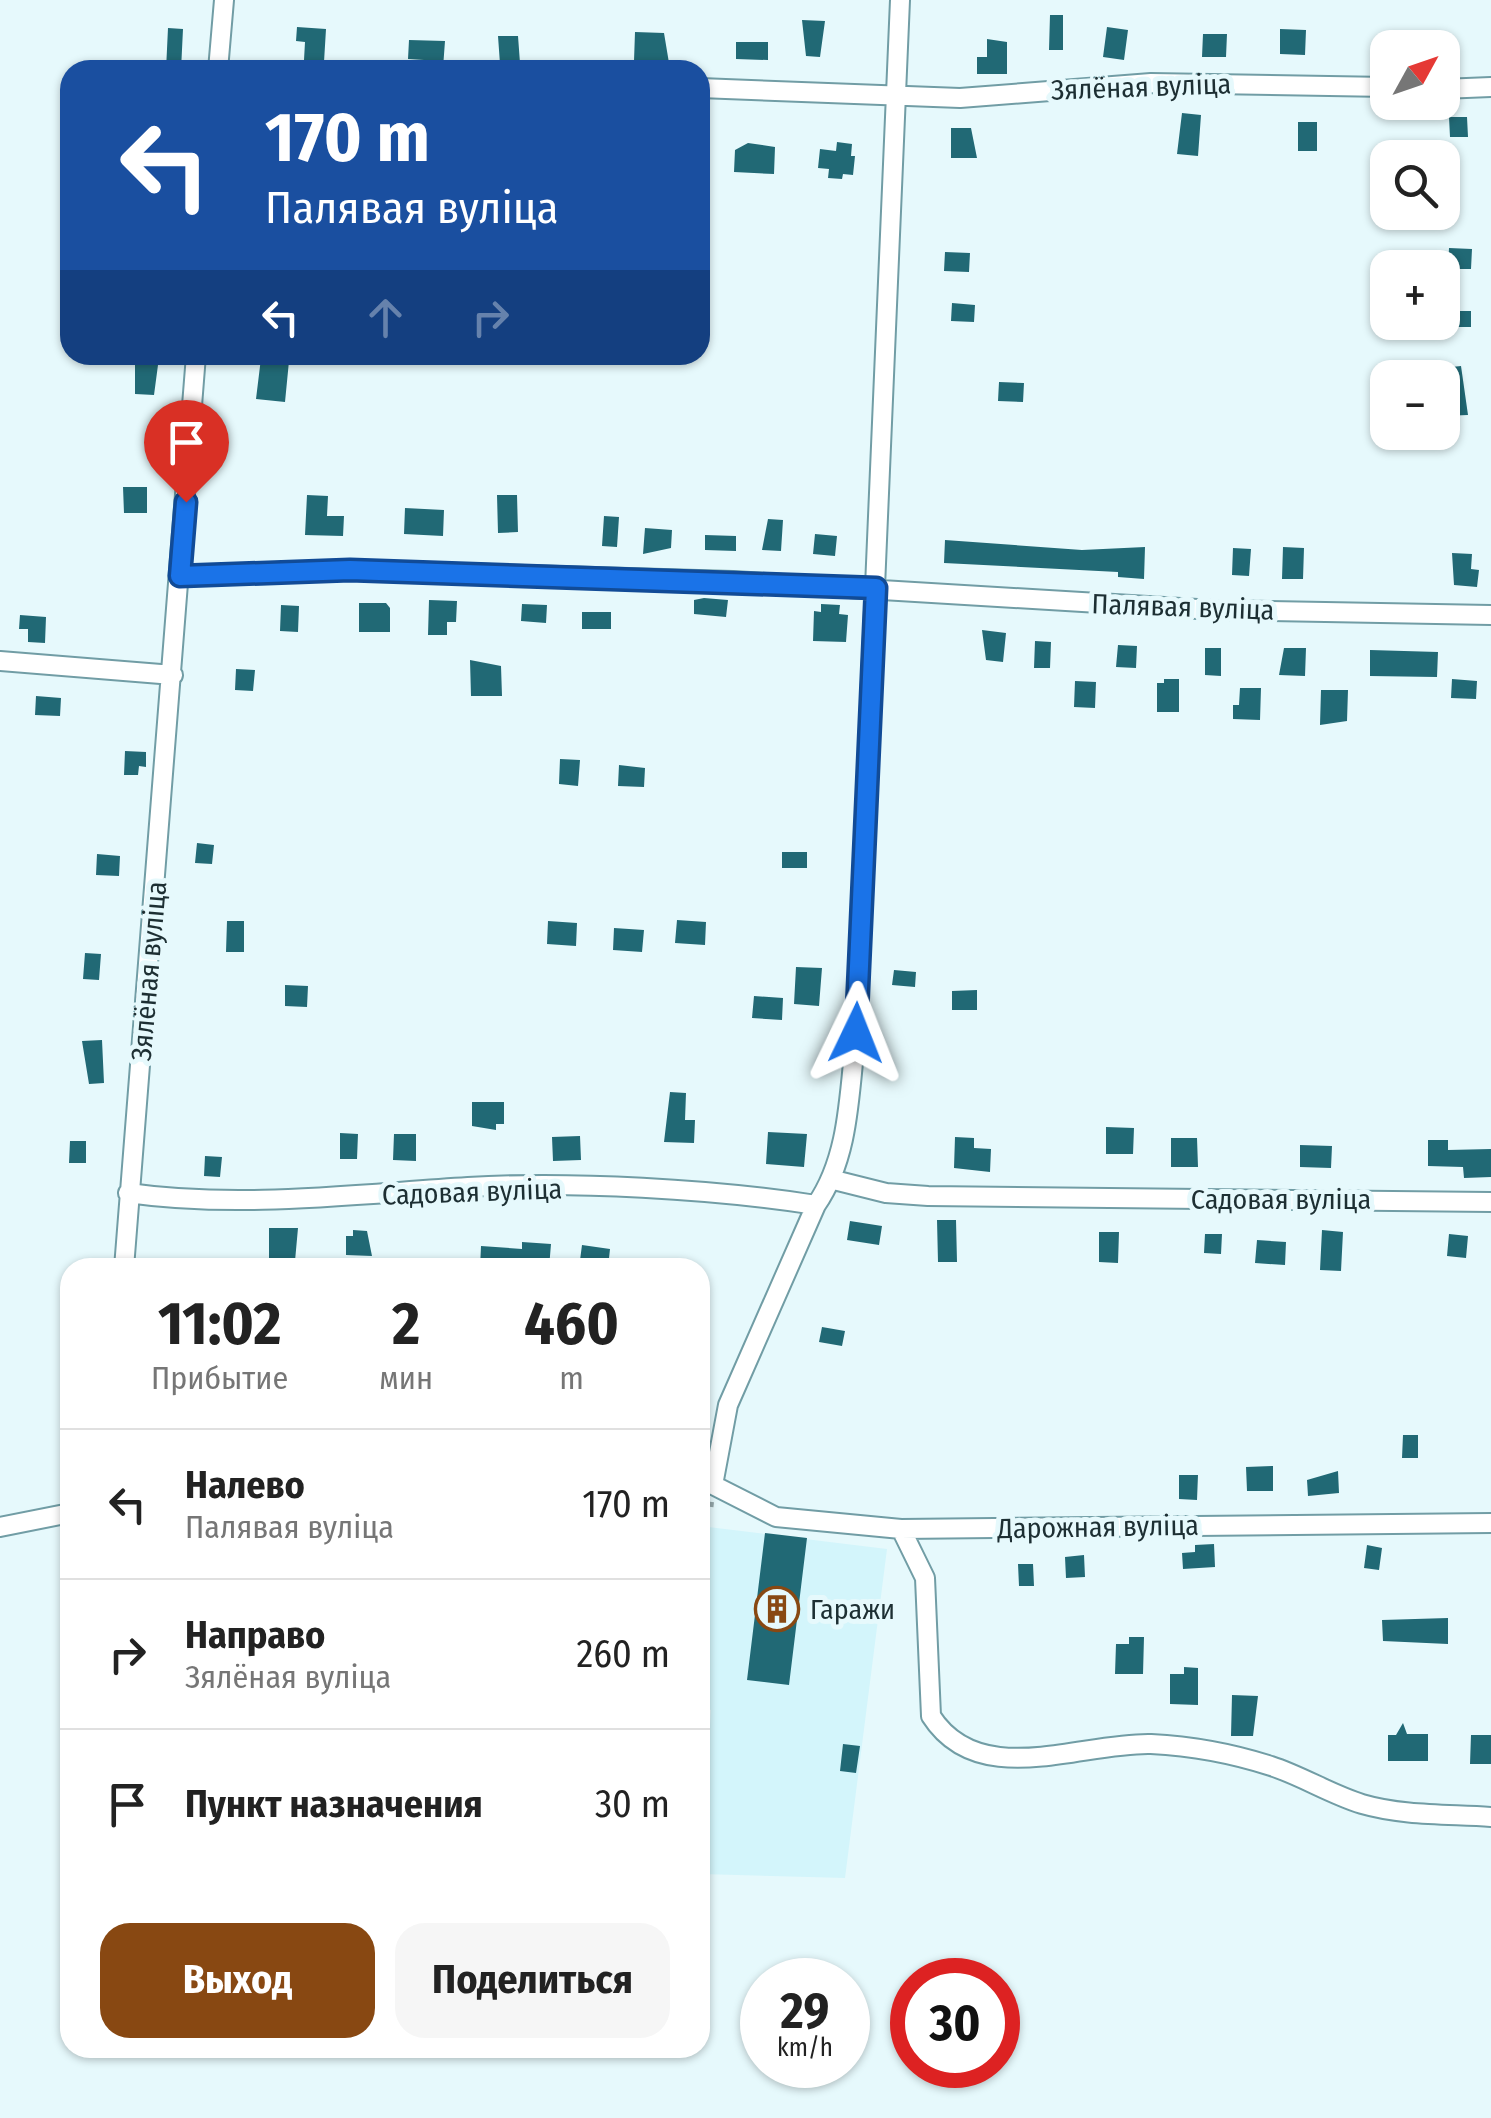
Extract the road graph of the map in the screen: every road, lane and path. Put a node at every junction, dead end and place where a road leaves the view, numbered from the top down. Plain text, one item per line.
1 (224, 0) edge
2 (900, 0) edge
3 (219, 60) edge
4 (1370, 87) edge
5 (1491, 87) edge
6 (710, 88) edge
7 (1460, 88) edge
8 (895, 92) junction
9 (195, 365) edge
10 (180, 576) junction
11 (876, 588) junction
12 (1491, 615) edge
13 (0, 661) edge
14 (173, 675) junction
15 (834, 1180) junction
16 (128, 1193) junction
17 (1491, 1202) edge
18 (816, 1205) junction
19 (125, 1258) edge
20 (60, 1516) edge
21 (1491, 1524) edge
22 (0, 1527) edge
23 (901, 1529) junction
24 (1491, 1817) edge

1 - 3 street
2 - 8 street
4 - 8 street, Зялёная вуліца
5 - 7 street
6 - 8 street, Зялёная вуліца
8 - 11 street
9 - 10 street, Зялёная вуліца
10 - 11 street, Палявая вуліца
10 - 14 street, Зялёная вуліца
11 - 12 street, Палявая вуліца
11 - 15 street
13 - 14 street
14 - 16 street, Зялёная вуліца
15 - 17 street, Садовая вуліца
15 - 18 street
16 - 18 street, Садовая вуліца
16 - 19 street, Зялёная вуліца
18 - 23 street, Дарожная вуліца
20 - 22 street
21 - 23 street, Дарожная вуліца
23 - 24 street

